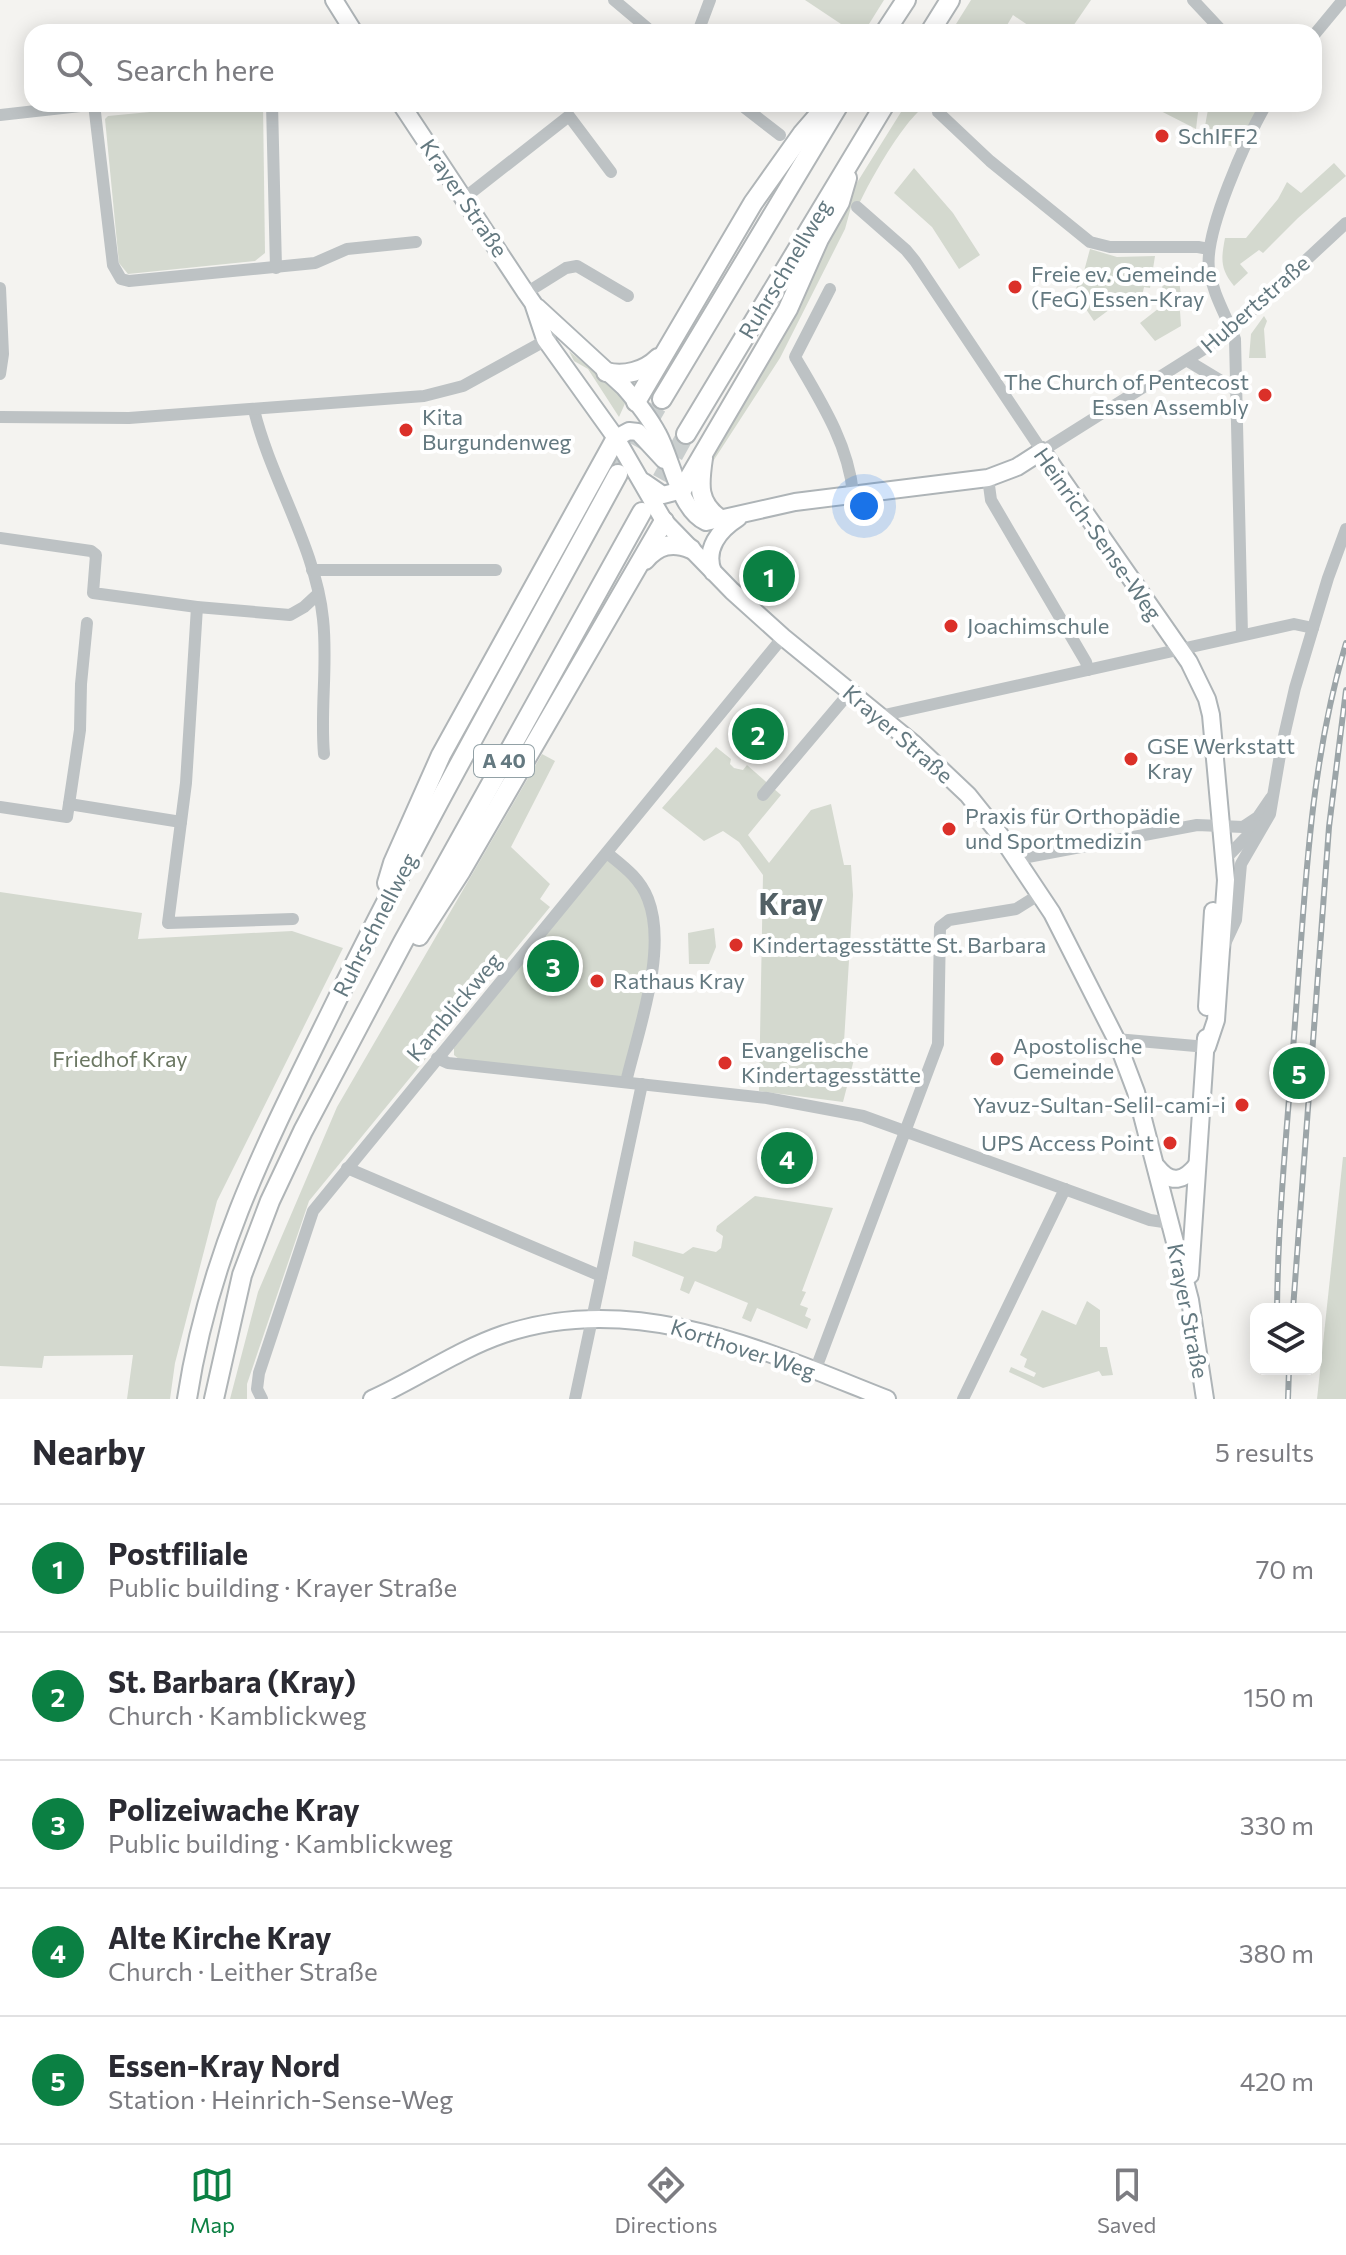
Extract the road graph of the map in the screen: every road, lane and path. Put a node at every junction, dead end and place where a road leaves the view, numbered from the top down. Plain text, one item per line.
1 (334, 0) edge
2 (614, 0) edge
3 (710, 0) edge
4 (906, 0) edge
5 (950, 0) edge
6 (1193, 0) edge
7 (1343, 0) edge
8 (349, 24) edge
9 (642, 24) edge
10 (701, 24) edge
11 (890, 24) edge
12 (935, 24) edge
13 (1216, 24) edge
14 (1322, 25) edge
15 (26, 112) edge
16 (97, 112) edge
17 (272, 112) edge
18 (406, 112) edge
19 (750, 112) edge
20 (821, 112) edge
21 (835, 112) edge
22 (880, 112) edge
23 (938, 112) dead end
24 (1262, 112) edge
25 (0, 115) edge
26 (780, 135) dead end
27 (855, 152) junction
28 (611, 172) dead end
29 (463, 199) junction
30 (857, 207) dead end
31 (1346, 224) edge
32 (416, 242) dead end
33 (1209, 249) junction
34 (276, 268) junction
35 (0, 288) edge
36 (830, 289) dead end
37 (628, 296) dead end
38 (530, 298) junction
39 (1231, 328) junction
40 (563, 333) junction
41 (545, 339) junction
42 (665, 350) junction
43 (1188, 361) junction
44 (606, 372) junction
45 (0, 374) edge
46 (1236, 390) junction
47 (662, 399) tunnel mouth
48 (636, 402) junction
49 (254, 410) junction
50 (0, 417) edge
51 (686, 434) tunnel mouth
52 (616, 438) junction
53 (705, 450) junction
54 (1042, 451) junction
55 (672, 470) junction
56 (618, 474) tunnel mouth
57 (988, 478) junction
58 (643, 482) junction
59 (682, 490) junction
60 (853, 493) junction
61 (642, 512) tunnel mouth
62 (746, 513) junction
63 (720, 519) junction
64 (664, 521) junction
65 (1346, 529) edge
66 (0, 538) edge
67 (691, 549) junction
68 (312, 570) junction
69 (496, 570) dead end
70 (713, 572) junction
71 (631, 578) junction
72 (318, 594) junction
73 (197, 607) junction
74 (87, 623) dead end
75 (1313, 628) junction
76 (1242, 635) junction
77 (783, 637) junction
78 (1180, 649) junction
79 (1088, 670) junction
80 (850, 692) junction
81 (880, 716) junction
82 (324, 754) dead end
83 (763, 795) dead end
84 (1273, 795) junction
85 (69, 804) junction
86 (0, 807) edge
87 (181, 822) junction
88 (1221, 827) junction
89 (607, 853) junction
90 (1017, 859) junction
91 (1225, 859) junction
92 (1040, 894) junction
93 (293, 919) dead end
94 (374, 924) junction
95 (1222, 949) junction
96 (366, 1010) junction
97 (1116, 1039) junction
98 (1207, 1047) junction
99 (437, 1058) junction
100 (626, 1082) junction
101 (642, 1084) junction
102 (904, 1132) junction
103 (1156, 1165) junction
104 (1197, 1165) junction
105 (347, 1168) junction
106 (1065, 1189) junction
107 (1175, 1228) junction
108 (601, 1276) junction
109 (1190, 1300) junction
110 (592, 1318) junction
111 (815, 1371) junction
112 (187, 1399) edge
113 (214, 1399) edge
114 (262, 1399) edge
115 (372, 1399) edge
116 (575, 1399) edge
117 (887, 1399) edge
118 (963, 1399) edge
119 (1205, 1399) edge

1 - 8 main road
2 - 9 street
3 - 10 street
4 - 11 highway
5 - 12 highway
6 - 13 street
7 - 14 street
15 - 25 street
16 - 34 street
17 - 34 street
18 - 29 main road, Krayer Straße
19 - 26 street
20 - 42 highway
21 - 47 highway, Ruhrschnellweg
22 - 27 highway, Ruhrschnellweg
23 - 33 street
24 - 33 street
27 - 51 highway, Ruhrschnellweg
27 - 53 highway
28 - 29 street
29 - 38 main road, Krayer Straße
30 - 54 street, Heinrich-Sense-Weg
31 - 39 street, Hubertstraße
32 - 34 street
33 - 39 street
35 - 45 street
36 - 60 street
37 - 38 street
38 - 40 main road, Krayer Straße
38 - 41 main road, Krayer Straße
39 - 43 street, Hubertstraße
39 - 46 street
40 - 41 street
40 - 44 main road, Krayer Straße
41 - 49 street
41 - 52 main road, Krayer Straße
42 - 44 highway
42 - 48 highway
43 - 46 street
43 - 54 street, Hubertstraße
44 - 48 main road, Krayer Straße
46 - 76 street
48 - 52 main road
48 - 55 main road, Krayer Straße
49 - 50 street
49 - 68 street
52 - 55 main road
52 - 58 main road, Krayer Straße
52 - 94 highway
53 - 59 highway
53 - 63 highway
54 - 57 main road, Hubertstraße
54 - 78 main road, Heinrich-Sense-Weg
55 - 59 main road, Krayer Straße
56 - 94 highway, Ruhrschnellweg / A 40
57 - 60 main road, Hubertstraße
57 - 79 street
58 - 59 main road
58 - 64 main road, Krayer Straße
59 - 63 main road
59 - 64 main road
60 - 62 main road, Hubertstraße
61 - 96 highway, Ruhrschnellweg / A 40
62 - 63 main road, Hubertstraße
62 - 70 main road
64 - 67 main road, Krayer Straße
64 - 71 highway
65 - 75 street
66 - 73 street
67 - 70 main road, Krayer Straße
67 - 71 highway
68 - 69 street
68 - 72 street
70 - 77 main road, Krayer Straße
71 - 96 highway
72 - 73 street
72 - 82 street
73 - 87 street
74 - 85 street
75 - 76 street
75 - 84 street
76 - 78 street
77 - 80 main road, Krayer Straße
77 - 89 street, Kamblickweg
78 - 79 street
78 - 88 main road, Heinrich-Sense-Weg
79 - 81 street
80 - 81 main road, Krayer Straße
80 - 83 street
81 - 90 main road, Krayer Straße
84 - 88 street
84 - 91 street
84 - 95 street, Heinrich-Sense-Weg
85 - 86 street
85 - 87 street
87 - 93 street
88 - 90 street
88 - 91 main road, Heinrich-Sense-Weg
89 - 99 street, Kamblickweg
89 - 100 street
90 - 92 main road, Krayer Straße
91 - 95 main road, Heinrich-Sense-Weg
91 - 98 main road, Heinrich-Sense-Weg
92 - 97 main road, Krayer Straße
92 - 102 street
94 - 112 highway, Ruhrschnellweg / A 40
95 - 98 main road, Heinrich-Sense-Weg
96 - 113 highway, Ruhrschnellweg / A 40
97 - 98 street
97 - 103 main road, Krayer Straße
98 - 104 main road, Heinrich-Sense-Weg
99 - 100 street
99 - 105 street, Kamblickweg
100 - 101 street
101 - 102 street
101 - 108 street
102 - 106 street
102 - 111 street
103 - 104 main road
103 - 107 main road, Krayer Straße
104 - 107 main road, Heinrich-Sense-Weg
104 - 109 main road, Heinrich-Sense-Weg
105 - 108 street
105 - 114 street, Kamblickweg
106 - 107 street
106 - 118 street
107 - 109 main road, Krayer Straße
108 - 110 street
109 - 119 main road, Krayer Straße
110 - 111 main road, Korthover Weg
110 - 115 main road, Korthover Weg
110 - 116 street
111 - 117 main road, Korthover Weg

